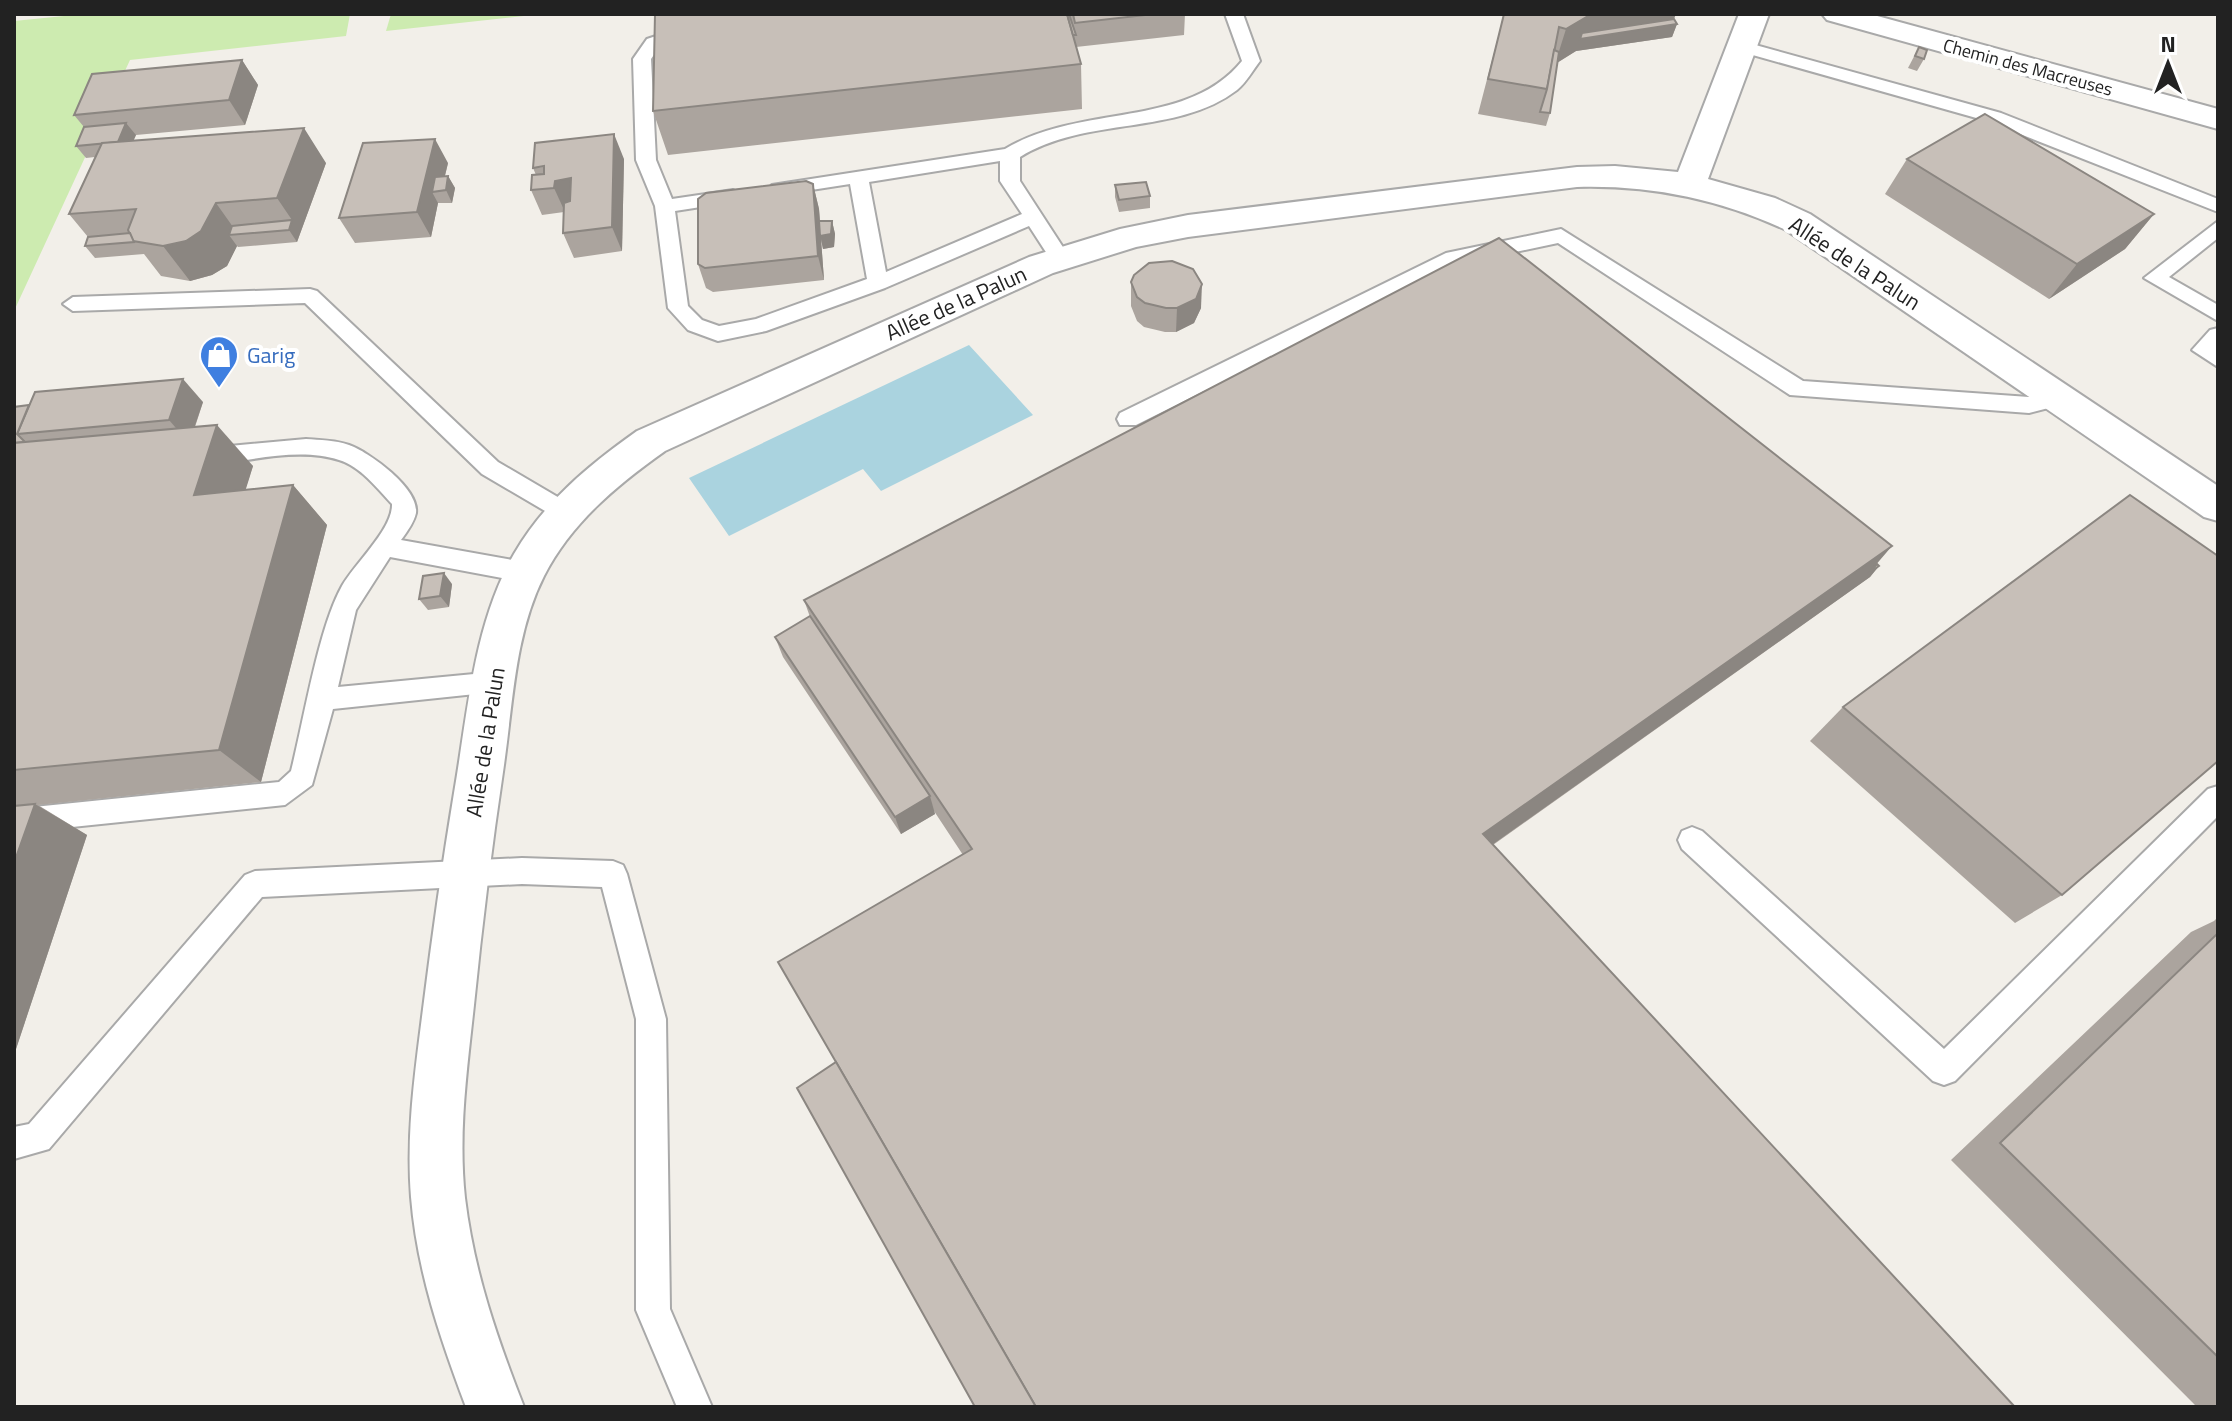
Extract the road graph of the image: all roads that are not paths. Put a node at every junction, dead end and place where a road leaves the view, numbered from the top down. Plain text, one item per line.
1 (1234, 14) edge
2 (1754, 14) edge
3 (1837, 14) edge
4 (703, 29) edge
5 (1741, 46) junction
6 (2218, 119) edge
7 (1010, 154) junction
8 (858, 177) junction
9 (1690, 184) junction
10 (665, 206) junction
11 (2218, 206) edge
12 (1033, 217) junction
13 (2218, 228) edge
14 (1060, 258) junction
15 (878, 283) junction
16 (73, 304) dead end
17 (2218, 314) edge
18 (2218, 335) edge
19 (2218, 359) edge
20 (2056, 398) junction
21 (1128, 419) dead end
22 (186, 459) edge
23 (2218, 506) edge
24 (565, 512) junction
25 (383, 546) junction
26 (524, 572) junction
27 (495, 683) junction
28 (322, 699) junction
29 (2218, 798) edge
30 (14, 821) edge
31 (1692, 840) dead end
32 (464, 873) junction
33 (14, 1143) edge
34 (495, 1407) edge
35 (695, 1407) edge

1 - 7 lane
2 - 5 street
3 - 6 street, Chemin des Macreuses
4 - 10 lane
5 - 9 street
5 - 11 lane
7 - 8 lane
7 - 12 lane
8 - 10 lane
8 - 15 lane
9 - 14 street, Allée de la Palun
9 - 20 street, Allée de la Palun
10 - 15 lane
12 - 14 lane
12 - 15 lane
13 - 17 lane
14 - 24 street, Allée de la Palun
16 - 24 lane
18 - 19 lane
20 - 21 lane
20 - 23 street, Allée de la Palun
22 - 25 lane
24 - 26 street, Allée de la Palun
25 - 26 lane
25 - 28 lane
26 - 27 street, Allée de la Palun
27 - 28 lane
27 - 32 street, Allée de la Palun
28 - 30 lane
29 - 31 lane
32 - 33 lane
32 - 34 street, Allée de la Palun
32 - 35 lane

